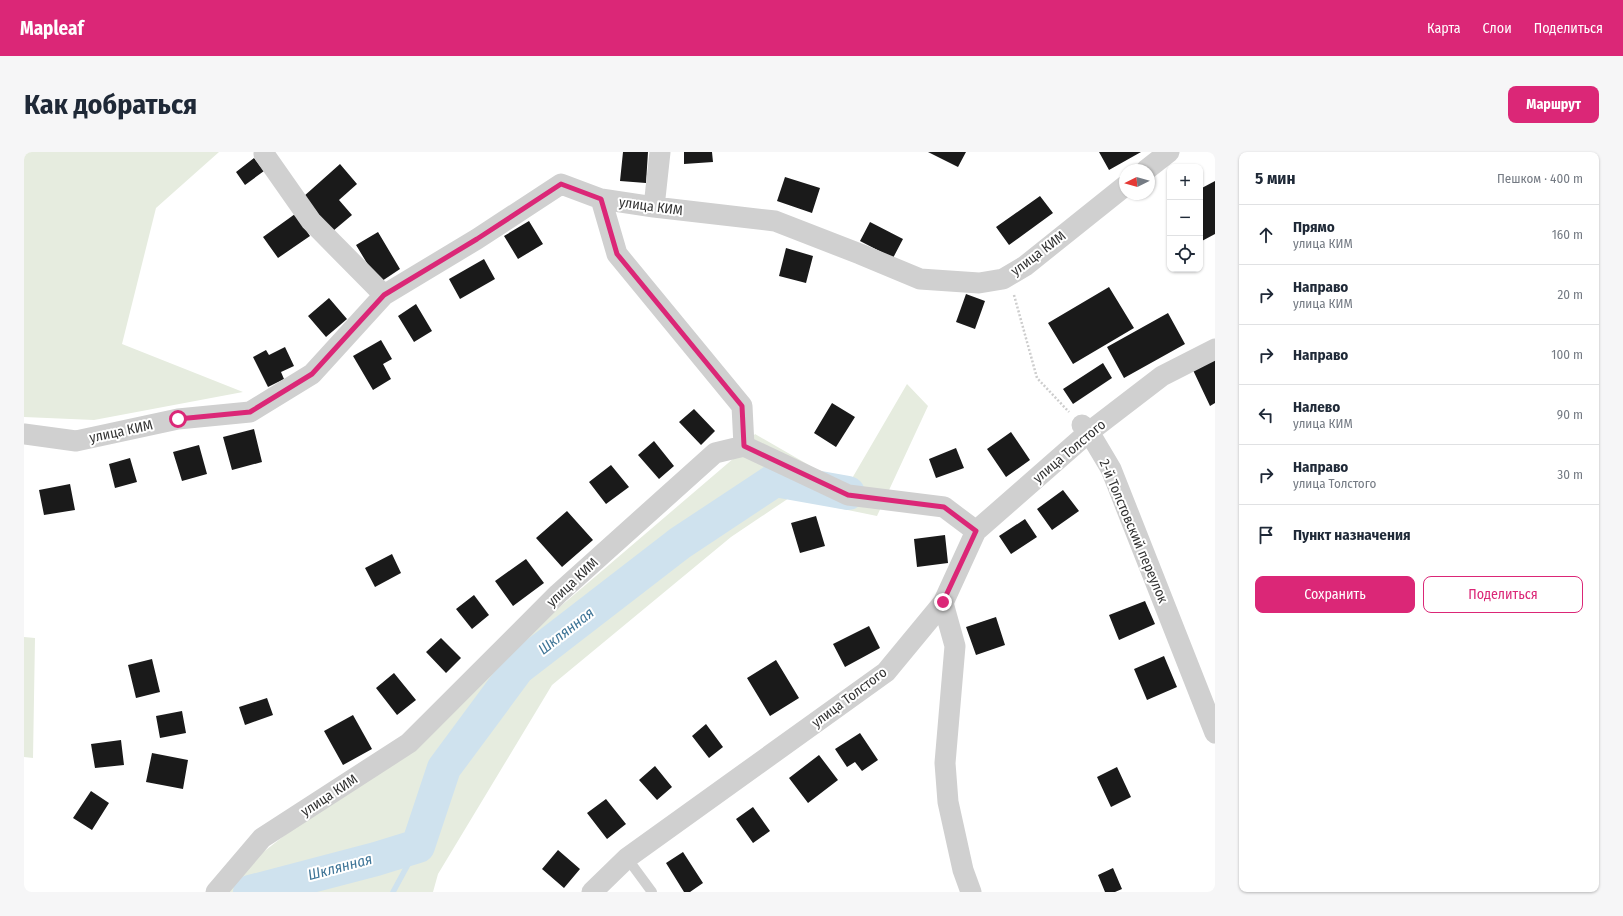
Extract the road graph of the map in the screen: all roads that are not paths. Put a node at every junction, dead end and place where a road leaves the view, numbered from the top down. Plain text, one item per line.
1 (660, 152) edge
2 (1169, 152) edge
3 (264, 154) dead end
4 (1154, 164) edge
5 (1119, 191) edge
6 (601, 199) junction
7 (654, 207) junction
8 (384, 295) junction
9 (1215, 349) edge
10 (1085, 428) junction
11 (24, 434) edge
12 (744, 446) junction
13 (975, 531) junction
14 (943, 602) junction
15 (1215, 734) edge
16 (628, 858) junction
17 (222, 886) edge
18 (592, 892) edge
19 (652, 892) edge
20 (971, 892) edge

1 - 7 street
2 - 4 street
3 - 8 street
5 - 7 street, улица КИМ
6 - 7 street, улица КИМ
6 - 8 street, улица КИМ
6 - 12 street
8 - 11 street, улица КИМ
9 - 10 street, улица Толстого
10 - 13 street, улица Толстого
10 - 15 street, 2-й Толстовский переулок
12 - 13 street
12 - 17 street, улица КИМ
13 - 14 street, улица Толстого
14 - 16 street, улица Толстого
14 - 20 street
16 - 18 street, улица Толстого
16 - 19 lane

